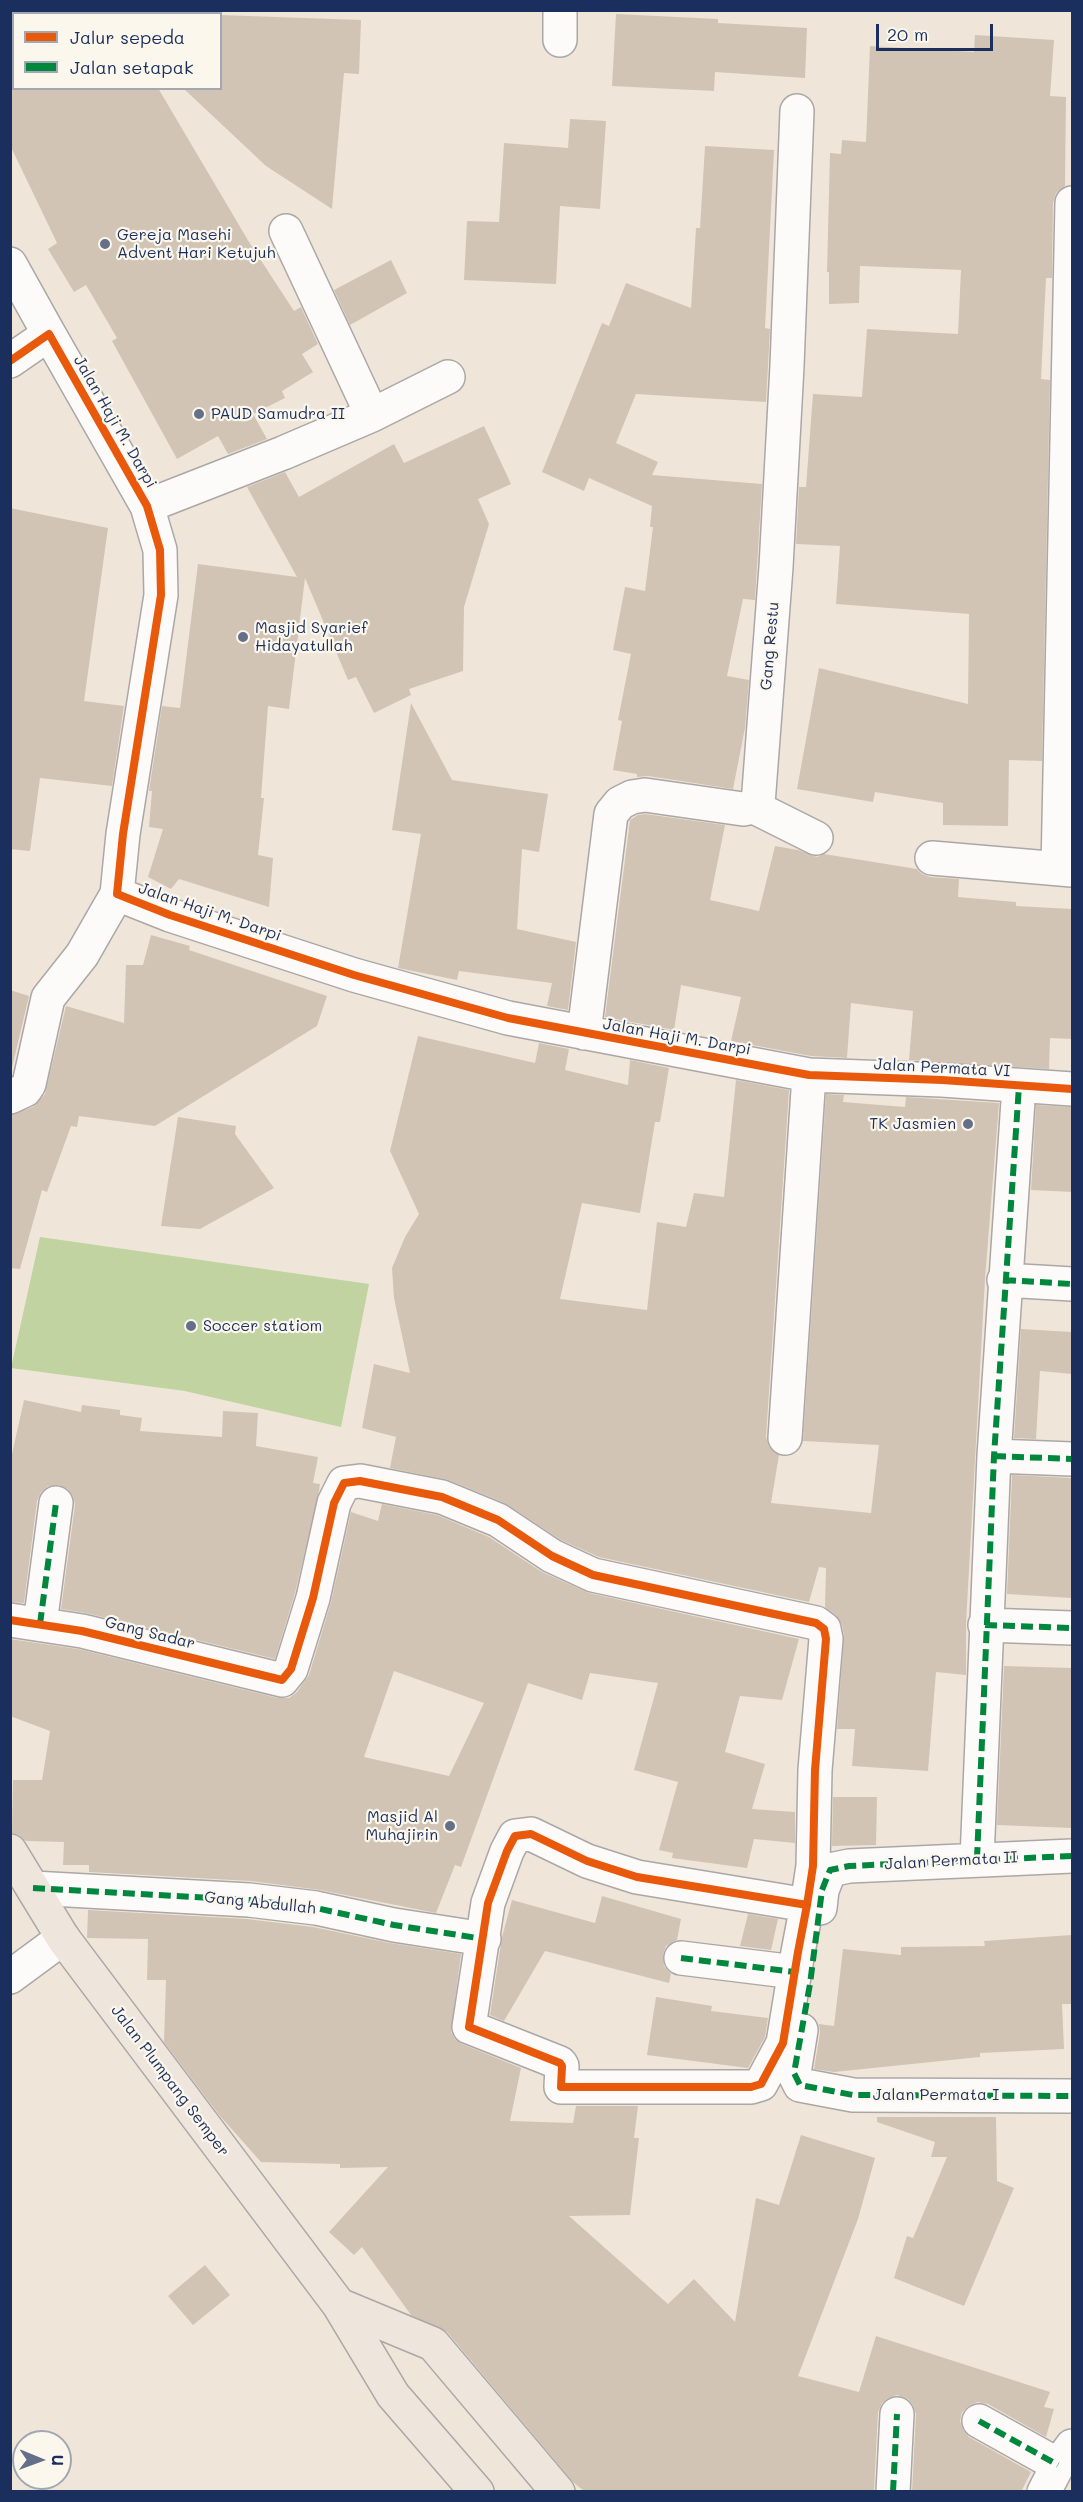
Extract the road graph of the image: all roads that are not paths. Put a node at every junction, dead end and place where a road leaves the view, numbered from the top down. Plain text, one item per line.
1 (797, 111) dead end
2 (1072, 203) edge
3 (286, 231) dead end
4 (10, 264) edge
5 (49, 334) junction
6 (10, 361) edge
7 (448, 377) dead end
8 (372, 415) junction
9 (147, 506) junction
10 (754, 807) junction
11 (816, 838) dead end
12 (932, 858) dead end
13 (1065, 870) edge
14 (117, 894) junction
15 (584, 1033) junction
16 (809, 1075) junction
17 (1019, 1086) junction
18 (1072, 1089) edge
19 (10, 1097) edge
20 (1004, 1280) junction
21 (1072, 1284) edge
22 (785, 1438) dead end
23 (994, 1456) junction
24 (1072, 1459) edge
25 (56, 1503) dead end
26 (25, 1622) edge
27 (985, 1625) junction
28 (1072, 1628) edge
29 (10, 1851) edge
30 (1072, 1856) edge
31 (977, 1859) junction
32 (33, 1888) junction
33 (807, 1905) junction
34 (63, 1938) junction
35 (484, 1939) junction
36 (681, 1958) dead end
37 (795, 1972) junction
38 (10, 1977) edge
39 (800, 2085) joint
40 (1072, 2096) edge
41 (339, 2305) junction
42 (897, 2414) dead end
43 (979, 2421) dead end
44 (1058, 2467) edge
45 (477, 2492) edge
46 (558, 2492) edge
47 (894, 2492) edge

1 - 10 street, Gang Restu
2 - 13 street
3 - 8 street
4 - 5 street, Jalan Haji M. Darpi
5 - 6 street
5 - 9 street, Jalan Haji M. Darpi
7 - 8 street
8 - 9 street
9 - 14 street, Jalan Haji M. Darpi
10 - 11 street
10 - 15 street
12 - 13 street
14 - 15 street, Jalan Haji M. Darpi
14 - 19 street
15 - 16 street, Jalan Haji M. Darpi
16 - 17 street, Jalan Permata VI
16 - 22 street
17 - 18 street, Jalan Permata VI
17 - 20 street
20 - 21 street
20 - 23 street
23 - 24 street
23 - 27 street
25 - 26 street
26 - 33 street, Gang Sadar
27 - 28 street
27 - 31 street
29 - 32 main road, Jalan Plumpang Semper
30 - 31 street, Jalan Permata II
31 - 39 street, Jalan Permata II
32 - 34 main road, Jalan Plumpang Semper
32 - 35 street, Gang Abdullah
33 - 35 street
33 - 37 street
34 - 38 street
34 - 41 main road, Jalan Plumpang Semper
35 - 37 street
36 - 37 street
39 - 40 street, Jalan Permata I
41 - 45 main road, Jalan Plumpang Semper
41 - 46 main road
42 - 47 street
43 - 44 street

